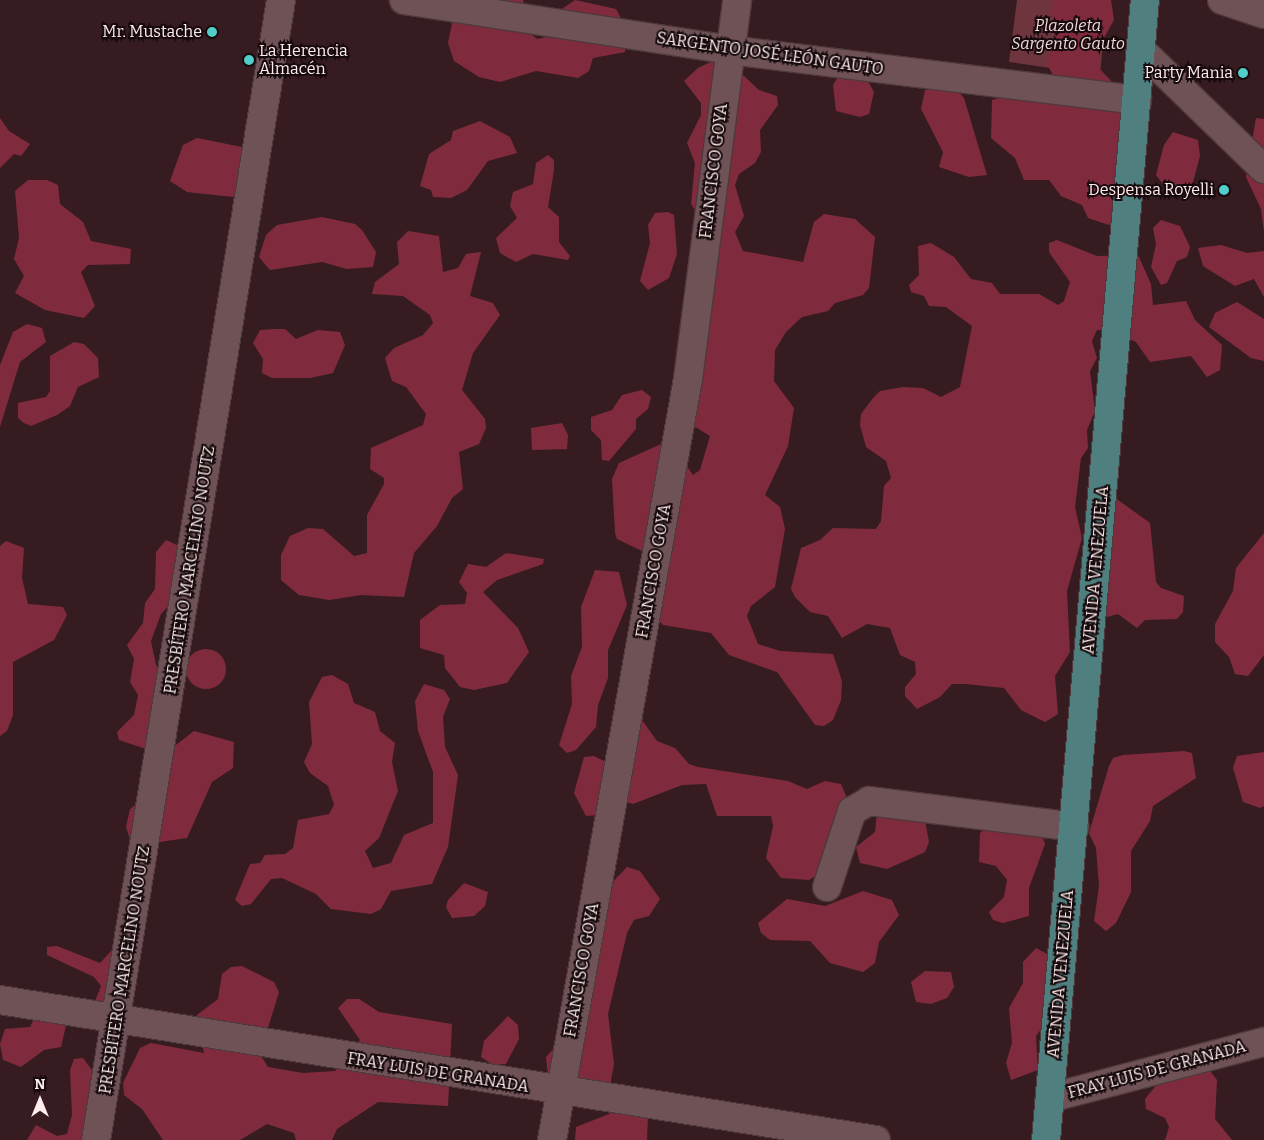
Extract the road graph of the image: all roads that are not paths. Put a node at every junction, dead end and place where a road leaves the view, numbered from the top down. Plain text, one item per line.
1 (281, 0) edge
2 (404, 0) edge
3 (737, 0) edge
4 (1145, 0) edge
5 (1222, 0) edge
6 (1264, 14) edge
7 (730, 50) junction
8 (1141, 50) junction
9 (1136, 100) junction
10 (1264, 169) edge
11 (1074, 827) junction
12 (827, 887) dead end
13 (0, 1000) edge
14 (118, 1019) junction
15 (1264, 1042) edge
16 (560, 1093) junction
17 (1050, 1098) junction
18 (96, 1140) edge
19 (552, 1140) edge
20 (876, 1140) edge
21 (1046, 1140) edge

1 - 14 street, PRESBÍTERO MARCELINO NOUTZ
2 - 7 street, SARGENTO JOSÉ LEÓN GAUTO
3 - 7 street, FRANCISCO GOYA
4 - 8 main road, AVENIDA VENEZUELA
5 - 6 street
7 - 9 street, SARGENTO JOSÉ LEÓN GAUTO
7 - 16 street, FRANCISCO GOYA
8 - 9 main road, AVENIDA VENEZUELA
8 - 10 street
9 - 11 main road, AVENIDA VENEZUELA
11 - 12 street
11 - 17 main road, AVENIDA VENEZUELA
13 - 14 street, FRAY LUIS DE GRANADA
14 - 16 street, FRAY LUIS DE GRANADA
14 - 18 street, PRESBÍTERO MARCELINO NOUTZ
15 - 17 street, FRAY LUIS DE GRANADA
16 - 19 street, FRANCISCO GOYA
16 - 20 street, FRAY LUIS DE GRANADA
17 - 21 main road, AVENIDA VENEZUELA

